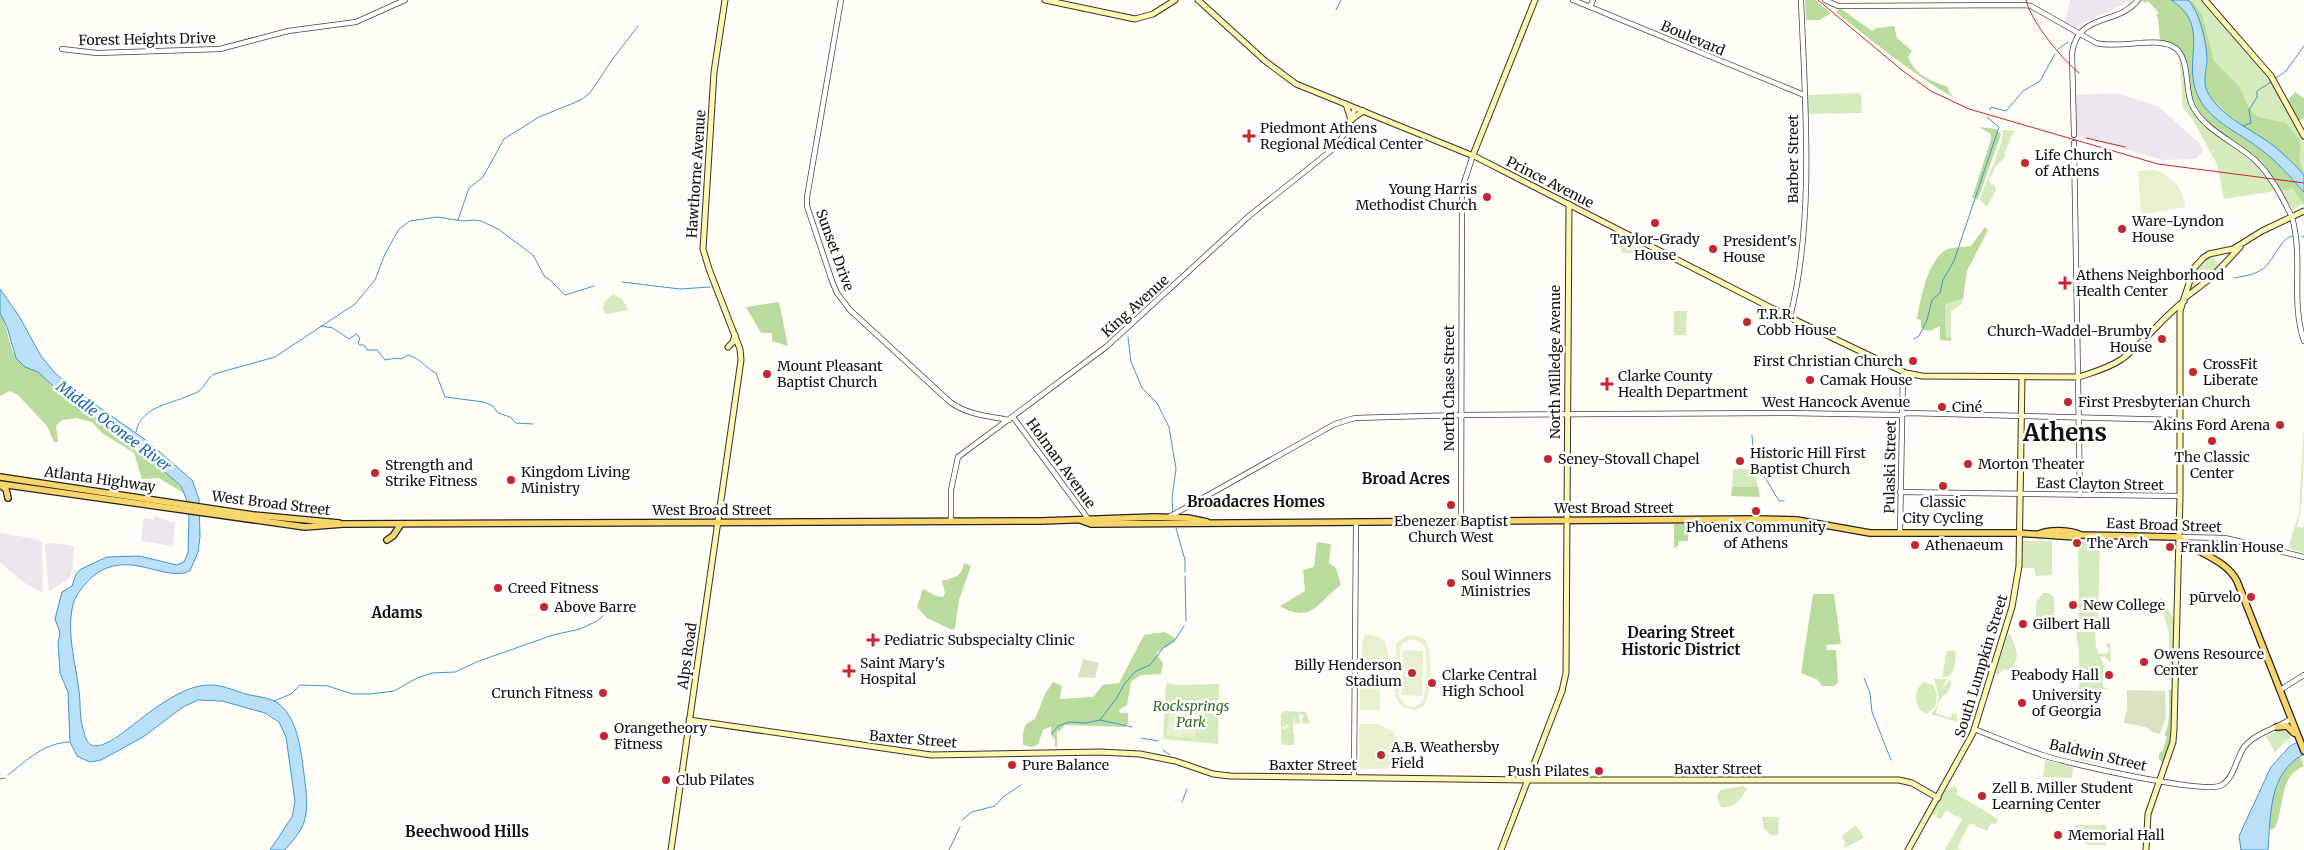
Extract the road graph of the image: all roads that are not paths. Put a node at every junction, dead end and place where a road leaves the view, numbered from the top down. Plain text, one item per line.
1 (405, 0) edge
2 (725, 0) edge
3 (841, 0) edge
4 (1045, 0) edge
5 (1175, 0) edge
6 (1198, 0) edge
7 (1535, 0) edge
8 (1573, 0) edge
9 (1593, 0) edge
10 (1801, 0) edge
11 (1824, 0) edge
12 (2138, 0) edge
13 (2205, 0) edge
14 (1590, 7) junction
15 (2079, 33) junction
16 (62, 49) dead end
17 (1804, 96) junction
18 (1346, 104) junction
19 (1355, 108) junction
20 (1362, 111) junction
21 (1351, 120) junction
22 (2074, 135) dead end
23 (2304, 136) edge
24 (2074, 143) dead end
25 (1473, 155) junction
26 (1569, 204) junction
27 (2304, 211) edge
28 (2292, 218) junction
29 (2250, 238) junction
30 (2185, 299) junction
31 (2180, 311) junction
32 (2171, 312) junction
33 (1790, 318) junction
34 (735, 334) junction
35 (2304, 341) edge
36 (2121, 345) dead end
37 (728, 347) dead end
38 (2133, 350) junction
39 (1903, 372) junction
40 (2022, 377) junction
41 (2079, 377) junction
42 (1567, 414) junction
43 (1902, 414) junction
44 (1460, 415) junction
45 (2021, 416) junction
46 (2079, 417) junction
47 (1011, 418) junction
48 (2179, 420) junction
49 (0, 477) edge
50 (0, 485) edge
51 (1900, 492) junction
52 (2020, 494) junction
53 (2080, 495) junction
54 (2180, 496) junction
55 (8, 498) dead end
56 (197, 506) joint
57 (190, 512) joint
58 (1088, 518) junction
59 (1167, 518) junction
60 (1080, 520) junction
61 (1566, 520) junction
62 (951, 521) junction
63 (279, 522) junction
64 (718, 522) junction
65 (1207, 522) junction
66 (1356, 522) junction
67 (1461, 522) junction
68 (401, 524) junction
69 (1091, 524) junction
70 (1900, 533) junction
71 (2020, 533) junction
72 (2179, 537) junction
73 (387, 540) dead end
74 (2304, 557) edge
75 (2304, 675) edge
76 (2280, 690) junction
77 (2291, 719) junction
78 (689, 720) junction
79 (2277, 727) junction
80 (1974, 729) junction
81 (2297, 737) junction
82 (2304, 751) edge
83 (1354, 777) junction
84 (1528, 780) junction
85 (2158, 780) junction
86 (1938, 798) junction
87 (671, 850) edge
88 (1501, 850) edge
89 (1908, 850) edge
90 (2146, 850) edge

1 - 16 street, Forest Heights Drive
2 - 34 main road, Hawthorne Avenue
3 - 47 street, Sunset Drive
4 - 5 main road
6 - 18 main road, Prince Avenue
7 - 25 main road
8 - 14 street, Boulevard
9 - 14 street
10 - 17 street, Barber Street
11 - 15 street
12 - 15 street
13 - 23 main road
14 - 17 street, Boulevard
15 - 22 street
15 - 28 street
17 - 33 street, Barber Street
18 - 19 main road, Prince Avenue
18 - 21 main road
19 - 20 main road, Prince Avenue
19 - 21 street, King Avenue
20 - 21 main road
20 - 25 main road, Prince Avenue
21 - 47 street, King Avenue
24 - 41 street
25 - 26 main road, Prince Avenue
25 - 44 street, North Chase Street
26 - 33 main road, Prince Avenue
26 - 42 main road, North Milledge Avenue
27 - 28 main road
28 - 29 main road
28 - 35 street
29 - 30 main road
29 - 30 main road
30 - 31 main road
30 - 32 main road
31 - 32 main road
31 - 48 main road
32 - 38 main road
33 - 39 main road, Prince Avenue
34 - 37 main road
34 - 64 main road, Hawthorne Avenue
36 - 38 main road
38 - 41 main road
39 - 40 main road, Prince Avenue
39 - 43 street, Pulaski Street
40 - 41 main road, Prince Avenue
40 - 45 main road, South Lumpkin Street
41 - 46 street
42 - 43 street, West Hancock Avenue
42 - 44 street, West Hancock Avenue
42 - 61 main road, North Milledge Avenue
43 - 45 street, West Hancock Avenue
43 - 51 street, Pulaski Street
44 - 59 street, West Hancock Avenue
44 - 67 street, North Chase Street
45 - 46 street, West Hancock Avenue
45 - 52 main road, South Lumpkin Street
46 - 48 street, West Hancock Avenue
46 - 53 street
47 - 58 street, Holman Avenue
47 - 62 street, King Avenue
48 - 54 main road
49 - 56 main road, Atlanta Highway
50 - 55 main road
50 - 57 main road, Atlanta Highway
51 - 52 street, East Clayton Street
51 - 70 street, Pulaski Street
52 - 53 street, East Clayton Street
52 - 71 main road, South Lumpkin Street
53 - 54 street, East Clayton Street
54 - 72 main road
56 - 63 main road, West Broad Street
57 - 63 main road, West Broad Street
58 - 59 main road, West Broad Street
58 - 60 main road, West Broad Street
58 - 69 street, Holman Avenue
59 - 65 main road, West Broad Street
60 - 62 main road, West Broad Street
60 - 69 main road, West Broad Street
61 - 67 main road, West Broad Street
61 - 70 main road, West Broad Street
61 - 84 main road, North Milledge Avenue
62 - 64 main road, West Broad Street
63 - 68 main road, West Broad Street
64 - 68 main road, West Broad Street
64 - 78 main road, Alps Road
65 - 66 main road, West Broad Street
65 - 69 main road, West Broad Street
66 - 67 main road, West Broad Street
66 - 83 street
68 - 73 main road
70 - 71 main road, West Broad Street
71 - 72 main road, East Broad Street
71 - 80 main road, South Lumpkin Street
72 - 74 street, East Broad Street
72 - 76 main road
72 - 85 main road
75 - 76 street
76 - 77 main road
77 - 79 street
77 - 81 main road
78 - 83 main road, Baxter Street
78 - 87 main road, Alps Road
79 - 81 main road
79 - 85 street, Baldwin Street
80 - 85 street, Baldwin Street
80 - 86 main road, South Lumpkin Street
81 - 82 main road
83 - 84 main road, Baxter Street
84 - 86 main road, Baxter Street
84 - 88 main road, North Milledge Avenue
85 - 90 main road
86 - 89 main road, South Lumpkin Street

